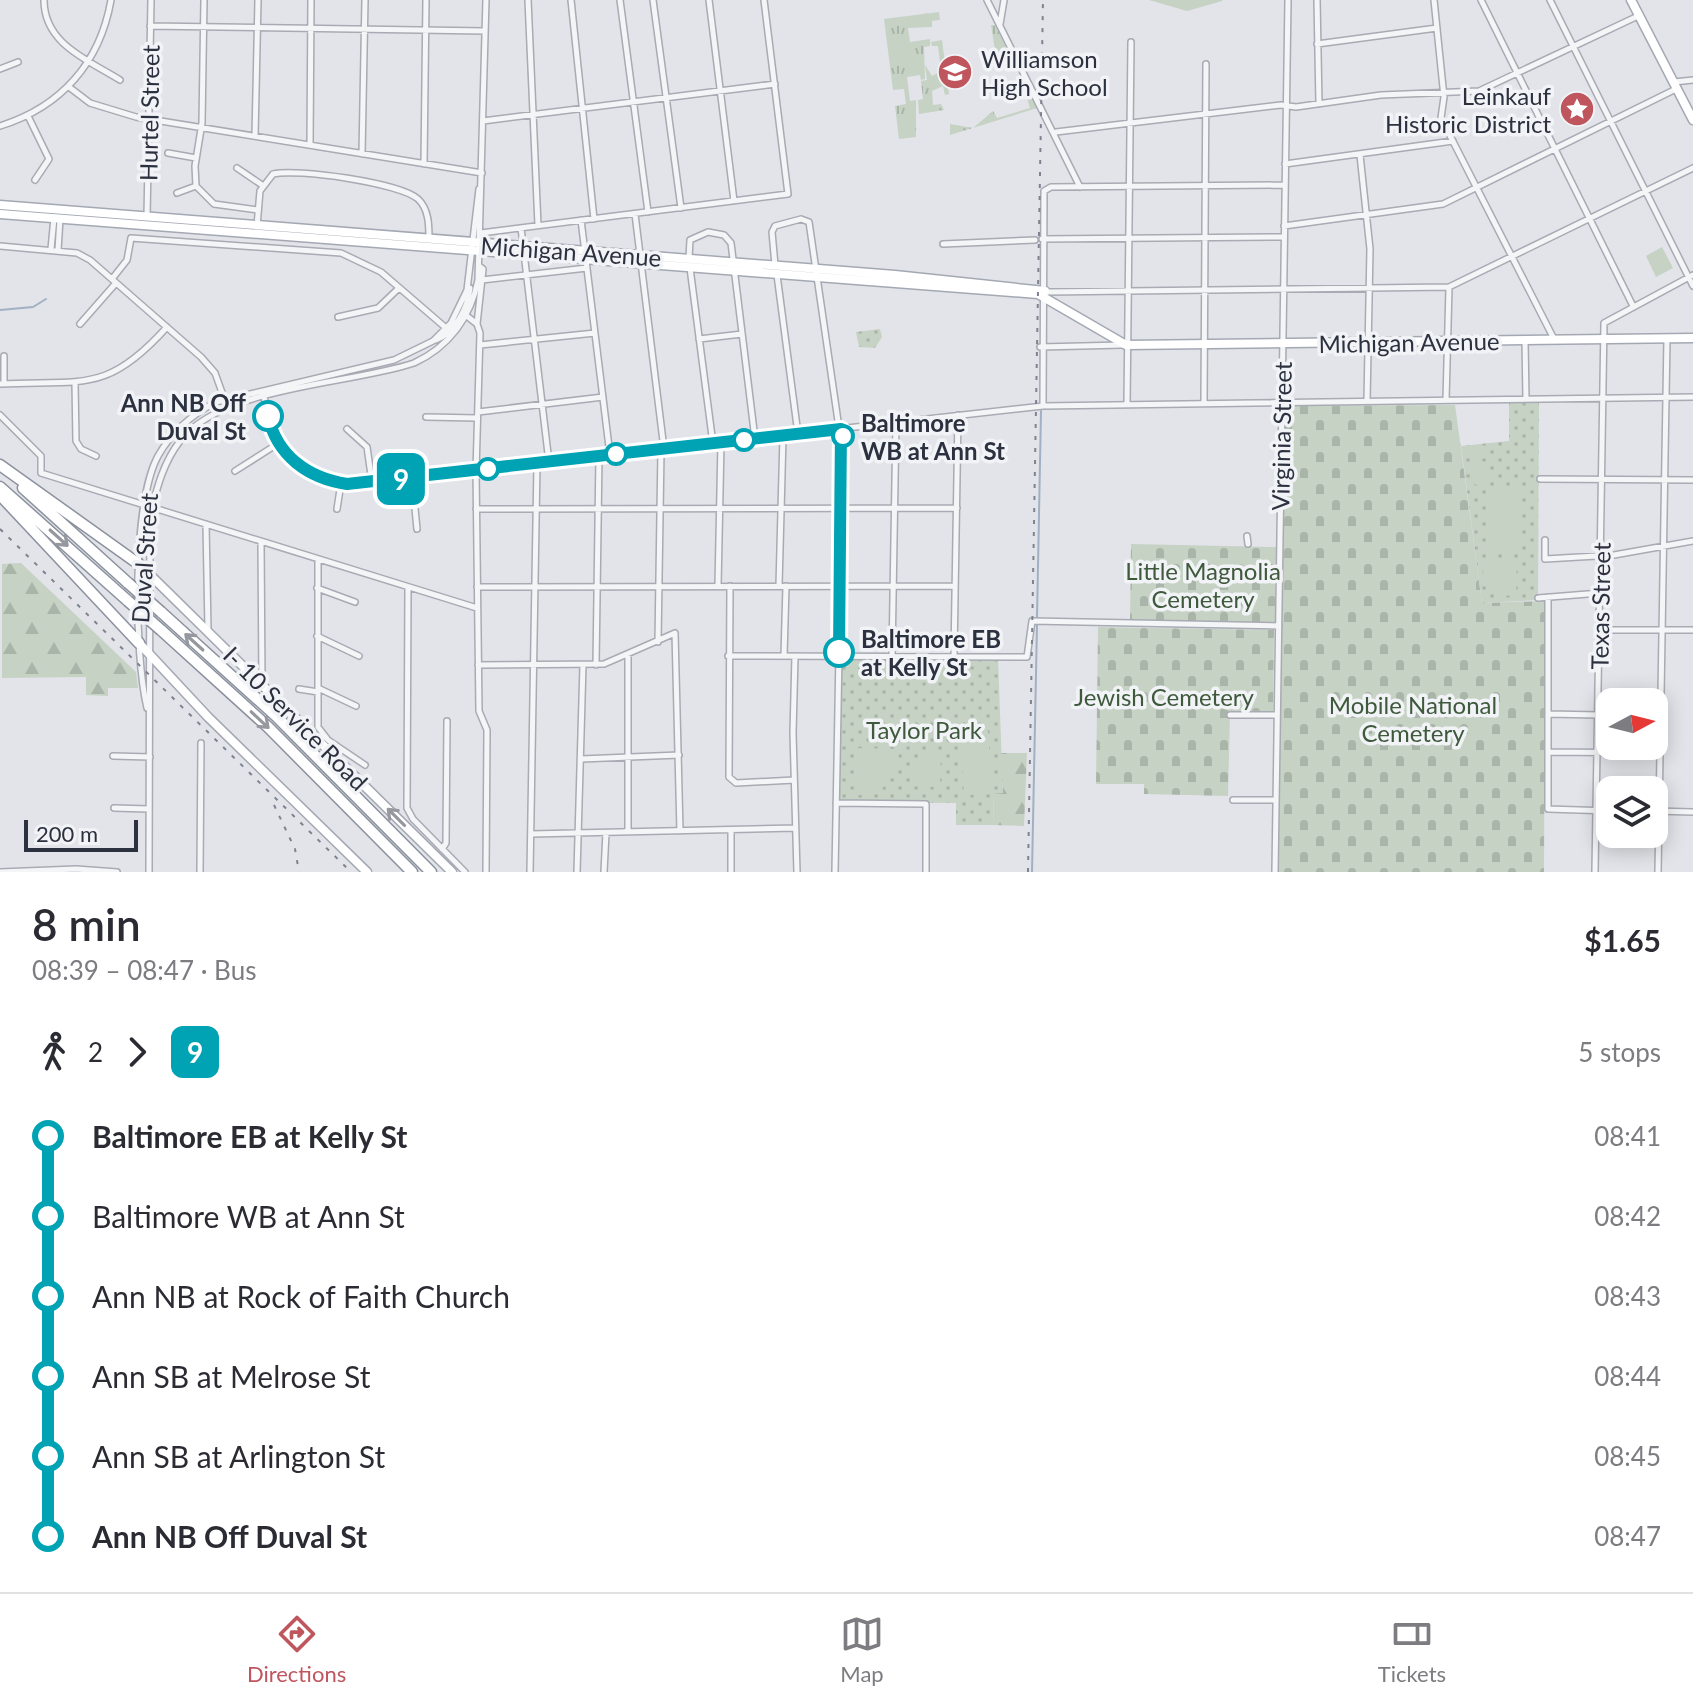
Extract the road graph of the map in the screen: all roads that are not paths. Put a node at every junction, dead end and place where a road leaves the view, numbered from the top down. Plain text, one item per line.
1 (44, 0) edge
2 (111, 0) edge
3 (151, 0) edge
4 (204, 0) edge
5 (258, 0) edge
6 (311, 0) edge
7 (365, 0) edge
8 (426, 0) edge
9 (486, 0) edge
10 (493, 0) edge
11 (528, 0) edge
12 (571, 0) edge
13 (620, 0) edge
14 (653, 0) edge
15 (709, 0) edge
16 (764, 0) edge
17 (987, 0) edge
18 (1004, 0) edge
19 (1288, 0) edge
20 (1317, 0) edge
21 (1434, 0) edge
22 (1481, 0) edge
23 (1550, 0) edge
24 (1631, 0) edge
25 (1639, 16) junction
26 (1000, 24) junction
27 (150, 26) junction
28 (204, 26) junction
29 (257, 27) junction
30 (311, 27) junction
31 (1437, 28) junction
32 (365, 29) junction
33 (426, 29) junction
34 (485, 31) junction
35 (1131, 42) dead end
36 (1317, 44) junction
37 (1572, 45) junction
38 (89, 61) junction
39 (18, 62) dead end
40 (1206, 64) dead end
41 (0, 69) edge
42 (1517, 72) junction
43 (120, 80) dead end
44 (1693, 80) edge
45 (775, 84) junction
46 (1675, 85) junction
47 (69, 87) junction
48 (720, 90) junction
49 (1443, 92) junction
50 (666, 97) junction
51 (633, 101) junction
52 (1319, 104) junction
53 (1286, 106) junction
54 (583, 108) junction
55 (533, 114) junction
56 (1208, 114) junction
57 (28, 116) junction
58 (147, 119) junction
59 (1693, 119) edge
60 (483, 121) junction
61 (1610, 121) junction
62 (1130, 124) junction
63 (0, 126) edge
64 (201, 128) junction
65 (1056, 132) junction
66 (255, 136) junction
67 (1453, 141) junction
68 (310, 145) junction
69 (1555, 149) junction
70 (168, 153) dead end
71 (362, 154) junction
72 (1360, 155) junction
73 (196, 158) junction
74 (424, 164) junction
75 (1285, 164) junction
76 (237, 168) dead end
77 (1693, 168) edge
78 (482, 173) junction
79 (35, 180) dead end
80 (262, 185) junction
81 (1207, 185) junction
82 (1285, 185) junction
83 (196, 186) junction
84 (1128, 186) junction
85 (1080, 187) junction
86 (1476, 188) junction
87 (1646, 191) junction
88 (177, 193) dead end
89 (734, 201) junction
90 (0, 205) edge
91 (681, 208) junction
92 (258, 210) junction
93 (648, 212) junction
94 (0, 214) edge
95 (635, 214) junction
96 (1367, 215) junction
97 (58, 218) junction
98 (594, 219) junction
99 (1590, 219) junction
100 (581, 220) junction
101 (147, 221) junction
102 (538, 225) junction
103 (1284, 226) junction
104 (178, 228) junction
105 (521, 228) junction
106 (257, 230) junction
107 (481, 233) junction
108 (1206, 237) junction
109 (1284, 237) junction
110 (298, 238) junction
111 (1042, 239) junction
112 (1127, 239) junction
113 (177, 240) junction
114 (1035, 240) dead end
115 (428, 244) junction
116 (943, 244) dead end
117 (0, 246) edge
118 (476, 248) junction
119 (293, 249) junction
120 (54, 250) junction
121 (302, 250) junction
122 (524, 251) junction
123 (1512, 258) junction
124 (586, 260) junction
125 (641, 260) junction
126 (689, 264) junction
127 (479, 266) junction
128 (734, 268) junction
129 (776, 271) junction
130 (818, 274) junction
131 (526, 275) junction
132 (1691, 276) edge
133 (469, 279) junction
134 (482, 280) junction
135 (114, 281) junction
136 (1693, 286) edge
137 (1449, 287) junction
138 (399, 288) junction
139 (1370, 288) junction
140 (1205, 289) junction
141 (1283, 289) junction
142 (1127, 290) junction
143 (1043, 292) junction
144 (1633, 306) junction
145 (464, 314) junction
146 (338, 317) dead end
147 (80, 324) dead end
148 (477, 324) junction
149 (167, 327) junction
150 (446, 328) junction
151 (595, 333) junction
152 (742, 334) junction
153 (1106, 335) junction
154 (1667, 338) junction
155 (1693, 338) edge
156 (535, 339) junction
157 (699, 339) junction
158 (1604, 340) junction
159 (433, 341) junction
160 (1447, 341) junction
161 (1525, 341) junction
162 (1554, 341) junction
163 (1205, 343) junction
164 (1369, 343) junction
165 (1283, 344) junction
166 (480, 345) junction
167 (1103, 345) junction
168 (1126, 345) junction
169 (1040, 347) junction
170 (4, 356) dead end
171 (75, 383) junction
172 (2, 384) edge
173 (239, 394) junction
174 (264, 397) junction
175 (603, 397) junction
176 (1602, 397) junction
177 (1665, 397) junction
178 (1693, 397) edge
179 (224, 398) junction
180 (1526, 399) junction
181 (1446, 400) junction
182 (1367, 401) junction
183 (1204, 403) junction
184 (1282, 403) junction
185 (543, 404) junction
186 (1127, 405) junction
187 (1043, 406) junction
188 (0, 415) edge
189 (478, 415) junction
190 (958, 415) junction
191 (426, 417) dead end
192 (896, 422) junction
193 (347, 429) dead end
194 (841, 429) junction
195 (798, 434) junction
196 (783, 436) junction
197 (755, 439) junction
198 (279, 443) junction
199 (721, 443) junction
200 (713, 444) junction
201 (662, 449) junction
202 (610, 455) junction
203 (96, 456) dead end
204 (599, 456) junction
205 (549, 462) junction
206 (537, 464) junction
207 (0, 467) edge
208 (235, 471) dead end
209 (476, 471) junction
210 (412, 478) junction
211 (1540, 479) dead end
212 (1601, 480) junction
213 (1664, 480) junction
214 (1693, 480) edge
215 (372, 482) junction
216 (341, 483) junction
217 (0, 487) edge
218 (0, 495) edge
219 (144, 506) junction
220 (842, 507) junction
221 (895, 507) junction
222 (152, 508) junction
223 (598, 508) junction
224 (659, 508) junction
225 (720, 508) junction
226 (781, 508) junction
227 (957, 508) junction
228 (337, 509) dead end
229 (476, 509) junction
230 (537, 509) junction
231 (206, 524) junction
232 (417, 529) dead end
233 (1545, 540) dead end
234 (1693, 541) edge
235 (261, 542) junction
236 (1663, 547) junction
237 (1600, 555) junction
238 (318, 560) junction
239 (145, 568) junction
240 (893, 585) junction
241 (658, 586) junction
242 (718, 586) junction
243 (730, 586) junction
244 (782, 586) junction
245 (840, 586) junction
246 (955, 586) junction
247 (408, 587) junction
248 (477, 587) junction
249 (536, 587) junction
250 (597, 587) junction
251 (317, 588) junction
252 (1600, 593) junction
253 (1548, 597) junction
254 (1538, 598) dead end
255 (355, 602) dead end
256 (477, 608) junction
257 (1279, 626) junction
258 (1600, 630) junction
259 (1662, 630) junction
260 (1693, 630) edge
261 (208, 631) junction
262 (317, 636) junction
263 (658, 642) junction
264 (139, 643) junction
265 (150, 654) junction
266 (628, 654) junction
267 (359, 656) dead end
268 (728, 656) junction
269 (784, 656) junction
270 (795, 656) junction
271 (838, 656) junction
272 (892, 656) junction
273 (954, 656) junction
274 (478, 665) junction
275 (534, 665) junction
276 (583, 665) junction
277 (596, 665) junction
278 (262, 685) junction
279 (1599, 688) edge
280 (1661, 688) edge
281 (299, 689) dead end
282 (318, 690) junction
283 (356, 706) dead end
284 (1549, 714) junction
285 (1230, 715) dead end
286 (1277, 715) junction
287 (1596, 715) edge
288 (149, 718) junction
289 (447, 721) dead end
290 (201, 743) dead end
291 (1549, 752) junction
292 (1596, 752) edge
293 (679, 755) junction
294 (113, 756) dead end
295 (150, 757) junction
296 (628, 757) junction
297 (581, 759) junction
298 (365, 765) dead end
299 (794, 780) junction
300 (1233, 800) dead end
301 (1276, 800) junction
302 (836, 803) junction
303 (114, 808) dead end
304 (149, 809) junction
305 (1596, 810) joint
306 (1668, 811) edge
307 (1693, 812) edge
308 (795, 828) junction
309 (731, 830) junction
310 (680, 831) junction
311 (628, 832) junction
312 (578, 833) junction
313 (606, 833) junction
314 (531, 834) junction
315 (1658, 848) edge
316 (442, 849) junction
317 (0, 872) edge
318 (117, 872) edge
319 (149, 872) edge
320 (200, 872) edge
321 (367, 872) edge
322 (412, 872) edge
323 (431, 872) edge
324 (452, 872) edge
325 (465, 872) edge
326 (486, 872) edge
327 (530, 872) edge
328 (577, 872) edge
329 (604, 872) edge
330 (731, 872) edge
331 (797, 872) edge
332 (835, 872) edge
333 (926, 872) edge
334 (1275, 872) edge
335 (1595, 872) edge
336 (1658, 872) edge

1 - 38 street
2 - 38 street
3 - 27 street, Hurtel Street
4 - 28 street
5 - 29 street
6 - 30 street
7 - 32 street
8 - 33 street
9 - 10 street
9 - 34 street, Duval Street
11 - 55 street
12 - 54 street
13 - 51 street
14 - 50 street
15 - 48 street
16 - 45 street
17 - 26 street
18 - 26 street
19 - 53 street, Virginia Street
20 - 36 street
21 - 31 street
22 - 42 street
23 - 37 street
24 - 25 main road
25 - 37 street
25 - 46 main road
26 - 65 street
27 - 28 street
27 - 58 street, Hurtel Street
28 - 29 street
28 - 64 street
29 - 30 street
29 - 66 street
30 - 32 street
30 - 68 street
31 - 36 street
31 - 49 street
32 - 33 street
32 - 71 street
33 - 34 street
33 - 74 street
34 - 60 street, Duval Street
35 - 62 street
36 - 52 street
37 - 42 street
37 - 61 street
38 - 43 street
38 - 47 street
39 - 41 street
40 - 56 street
42 - 49 street
42 - 69 street
44 - 46 street
45 - 48 street
45 - 89 street
46 - 59 main road
46 - 61 street
47 - 57 street
47 - 58 street
48 - 50 street
48 - 89 street
49 - 52 street
49 - 67 street
50 - 51 street
50 - 91 street
51 - 54 street
51 - 93 street
52 - 53 street
53 - 56 street
53 - 75 street, Virginia Street
54 - 55 street
54 - 98 street
55 - 60 street
55 - 102 street
56 - 62 street
56 - 81 street
57 - 63 street
57 - 79 street
58 - 64 street
58 - 101 street, Hurtel Street
60 - 78 street, Duval Street
61 - 69 street
61 - 87 street
62 - 65 street
62 - 84 street
64 - 66 street
64 - 73 street
65 - 85 street
66 - 68 street
67 - 72 street
67 - 86 street
68 - 71 street
69 - 86 street
69 - 99 street
70 - 73 street
71 - 74 street
72 - 75 street
72 - 96 street
73 - 83 street
74 - 78 street
75 - 82 street, Virginia Street
76 - 80 street
77 - 87 street
78 - 107 street, Duval Street
78 - 118 street, Duval Street
80 - 92 street
80 - 115 street
81 - 82 street
81 - 84 street
81 - 108 street
82 - 103 street, Virginia Street
83 - 88 street
83 - 92 street
84 - 85 street
84 - 112 street
85 - 111 street
86 - 96 street
86 - 123 street
87 - 99 street
87 - 132 street
89 - 91 street
90 - 101 main road, Michigan Avenue
91 - 93 street
92 - 106 street
93 - 95 street
94 - 97 main road, Michigan Avenue
95 - 98 street
95 - 125 street
96 - 103 street
96 - 139 street
97 - 101 main road, Michigan Avenue
97 - 120 street
98 - 100 street
99 - 123 street
99 - 144 street
100 - 102 street
100 - 124 street
101 - 104 main road, Michigan Avenue
101 - 106 main road, Michigan Avenue
102 - 105 street
103 - 109 street, Virginia Street
104 - 106 main road, Michigan Avenue
104 - 113 street
105 - 107 street
105 - 122 street
106 - 110 main road, Michigan Avenue
106 - 115 main road, Michigan Avenue
107 - 118 street, Duval Street
108 - 109 street
108 - 112 street
108 - 140 street
109 - 141 street, Virginia Street
110 - 115 main road, Michigan Avenue
110 - 119 street
110 - 121 street
111 - 112 street
111 - 143 street
112 - 142 street
113 - 119 street
113 - 135 street
114 - 116 street
115 - 118 main road, Michigan Avenue
117 - 120 street
118 - 122 main road, Michigan Avenue
118 - 127 street, Duval Street
118 - 133 street, Duval Street
119 - 121 street
120 - 135 street
121 - 138 street
122 - 124 main road, Michigan Avenue
122 - 131 street
123 - 137 street
123 - 162 street
124 - 125 main road, Michigan Avenue
124 - 131 street
124 - 151 street
125 - 126 main road, Michigan Avenue
125 - 201 street
126 - 128 main road, Michigan Avenue
126 - 128 street
126 - 157 street
127 - 134 street
127 - 145 street, Duval Street
128 - 129 main road, Michigan Avenue
128 - 152 street
129 - 130 main road, Michigan Avenue
129 - 130 street
129 - 195 street
130 - 143 main road, Michigan Avenue
130 - 194 street
131 - 134 street
131 - 156 street
132 - 136 street
132 - 144 street
133 - 145 street
133 - 150 street, Duval Street
134 - 148 street
135 - 147 street
135 - 149 street
137 - 139 street
137 - 160 street
138 - 146 street
138 - 150 street
139 - 141 street
139 - 164 street
140 - 141 street
140 - 142 street
140 - 163 street
141 - 165 street, Virginia Street
142 - 143 street
142 - 168 street
143 - 153 main road, Michigan Avenue
143 - 168 main road, Michigan Avenue
143 - 169 street
144 - 158 street
145 - 148 street
145 - 159 street
145 - 174 street, Duval Street
148 - 166 street
149 - 171 street
149 - 179 street
150 - 159 street, Duval Street
151 - 156 street
151 - 175 street
152 - 157 street
152 - 197 street
153 - 167 street
153 - 168 main road, Michigan Avenue
154 - 155 main road, Michigan Avenue
154 - 158 main road, Michigan Avenue
154 - 177 street
156 - 166 street
156 - 185 street
157 - 200 street
158 - 162 main road, Michigan Avenue
158 - 176 street, Texas Street
159 - 173 street, Duval Street
160 - 161 main road, Michigan Avenue
160 - 164 main road, Michigan Avenue
160 - 181 street
161 - 162 main road, Michigan Avenue
161 - 180 street
163 - 165 main road, Michigan Avenue
163 - 168 main road, Michigan Avenue
163 - 183 street
164 - 165 main road, Michigan Avenue
164 - 182 street
165 - 184 street, Virginia Street
166 - 189 street
167 - 168 street
167 - 169 street
168 - 186 street
169 - 187 street
170 - 172 street
171 - 172 street
171 - 203 street
173 - 174 street
173 - 179 street, Duval Street
174 - 198 street
174 - 222 street, Duval Street
175 - 185 street
175 - 202 street
176 - 177 street
176 - 180 street
176 - 212 street, Texas Street
177 - 178 street
177 - 213 street
179 - 219 street, Duval Street
180 - 181 street
181 - 182 street
182 - 184 street
183 - 184 street
183 - 186 street
184 - 257 street, Virginia Street
185 - 189 street
185 - 205 street
186 - 187 street
187 - 190 street
188 - 219 street
189 - 191 street
189 - 209 street
190 - 192 street
190 - 227 street
192 - 194 street
192 - 221 street
193 - 215 street
194 - 195 street
194 - 220 street
195 - 196 street
196 - 197 street
196 - 226 street
197 - 199 street
198 - 208 street
198 - 216 street
199 - 200 street
199 - 225 street
200 - 201 street
201 - 202 street
201 - 224 street
202 - 204 street
204 - 205 street
204 - 223 street
205 - 206 street
206 - 209 street
206 - 230 street
207 - 239 highway
323 -> 207 highway, bridge
209 - 210 street
209 - 229 street
210 - 215 street
210 - 232 street
211 - 212 street
212 - 213 street
212 - 237 street, Texas Street
213 - 214 street
213 - 236 street
215 - 216 street
216 - 228 street
217 -> 322 highway, bridge
218 - 264 highway
219 - 222 street
219 - 239 street, Duval Street
220 - 221 street
220 - 226 street
220 - 245 street
221 - 227 street
221 - 240 street
222 - 231 street
222 - 239 street, Duval Street
223 - 224 street
223 - 230 street
223 - 250 street
224 - 225 street
224 - 241 street
225 - 226 street
225 - 242 street
226 - 244 street
227 - 246 street
229 - 230 street
229 - 248 street
230 - 249 street
231 - 235 street
231 - 261 street
233 - 237 street
234 - 236 street
235 - 238 street
235 - 278 street
236 - 237 street
236 - 259 street
237 - 252 street, Texas Street
238 - 247 street
238 - 251 street
239 - 261 main road, I- 10 Service Road
239 - 264 street, Duval Street
239 - 265 street, Duval Street
240 - 245 street
240 - 246 street
240 - 272 street
241 - 242 street
241 - 250 street
241 - 263 street
242 - 243 street
243 - 244 street
243 - 268 street
244 - 245 street
244 - 269 street
245 - 271 street
246 - 273 street
247 - 256 street
247 - 316 street
248 - 249 street
248 - 256 street
249 - 250 street
249 - 275 street
250 - 277 street
251 - 255 street
251 - 262 street
252 - 253 street
252 - 258 street, Texas Street
253 - 254 street
253 - 284 street
256 - 274 street
257 - 273 street
257 - 286 street, Virginia Street
258 - 259 street
258 - 279 street, Texas Street
259 - 260 street
259 - 280 street
261 - 278 main road, I- 10 Service Road
262 - 267 street
262 - 282 street
263 - 266 street
263 - 293 street
264 - 265 main road
264 - 288 street, Duval Street
265 - 288 street, Duval Street
265 - 321 main road
266 - 277 street
266 - 296 street
268 - 269 street
268 - 299 street
269 - 270 street
270 - 271 street
270 - 299 street
271 - 272 street
271 - 302 street
272 - 273 street
274 - 275 street
274 - 326 street
275 - 276 street
275 - 314 street
276 - 277 street
276 - 297 street
324 -> 278 main road, I- 10 Service Road
281 - 282 street
282 - 283 street
282 - 298 street
284 - 287 street
284 - 291 street
285 - 286 street
286 - 301 street, Virginia Street
288 - 295 street, Duval Street
289 - 316 street
290 - 320 street
291 - 292 street
291 - 305 street
293 - 296 street
293 - 310 street
294 - 295 street
295 - 304 street, Duval Street
296 - 297 street
296 - 311 street
297 - 312 street
299 - 308 street
300 - 301 street
301 - 334 street, Virginia Street
302 - 332 street
302 - 333 street
303 - 304 street
304 - 319 street, Duval Street
305 - 335 street, Texas Street
306 - 307 street
308 - 309 street
308 - 331 street
309 - 310 street
309 - 330 street
310 - 311 street
311 - 313 street
312 - 313 street
312 - 314 street
312 - 328 street
313 - 329 street
314 - 327 street
315 - 336 street
316 - 325 street
317 - 318 street

